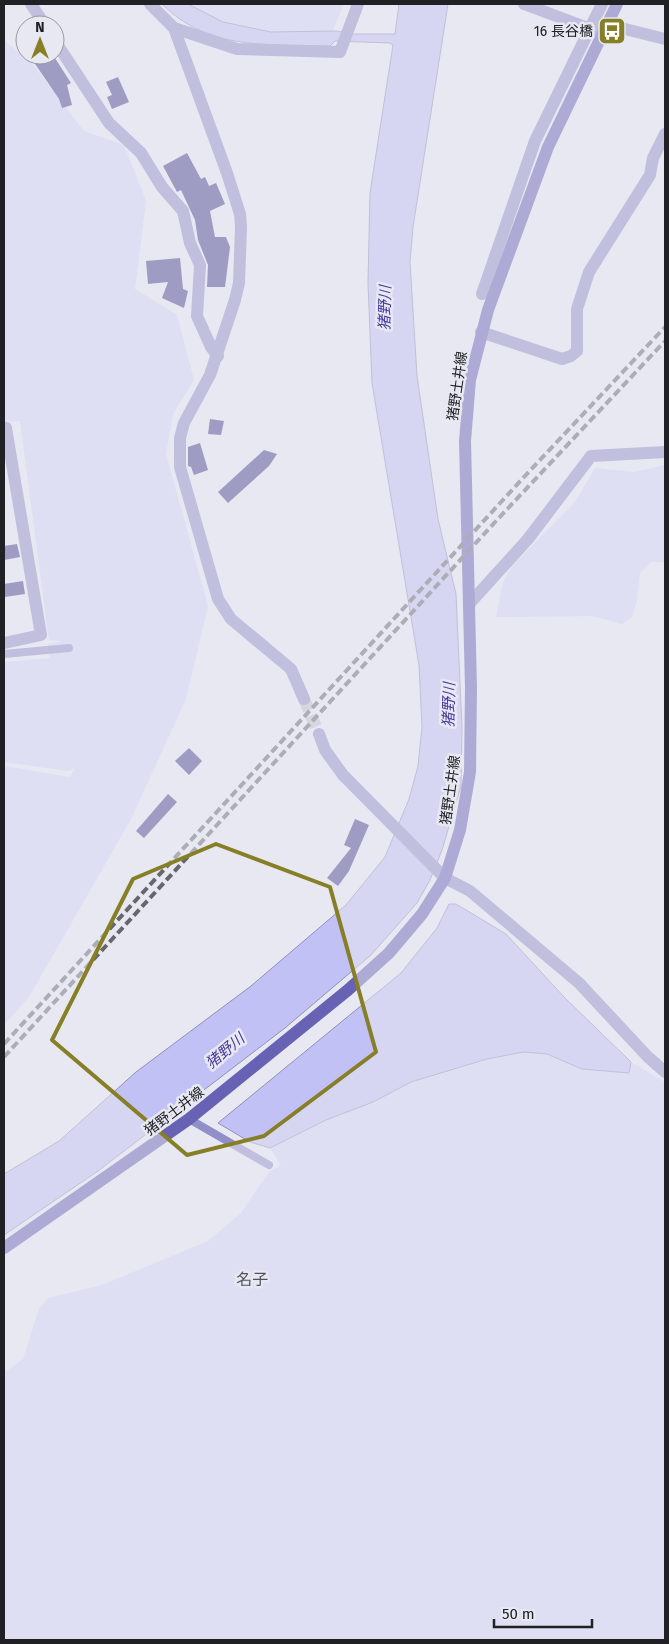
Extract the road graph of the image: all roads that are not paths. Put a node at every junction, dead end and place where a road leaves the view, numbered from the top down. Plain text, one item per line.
1 (30, 4) edge
2 (150, 4) edge
3 (358, 4) edge
4 (524, 4) edge
5 (602, 4) edge
6 (618, 4) edge
7 (37, 15) edge
8 (174, 28) junction
9 (606, 28) junction
10 (665, 39) edge
11 (65, 56) edge
12 (665, 134) edge
13 (482, 294) dead end
14 (480, 332) junction
15 (218, 356) junction
16 (4, 428) edge
17 (665, 452) edge
18 (470, 603) junction
19 (4, 643) edge
20 (69, 648) dead end
21 (4, 654) edge
22 (304, 699) tunnel mouth
23 (319, 734) tunnel mouth
24 (445, 878) junction
25 (665, 1072) edge
26 (189, 1120) junction
27 (269, 1164) dead end
28 (4, 1248) edge

1 - 7 street
2 - 8 street
3 - 8 street
4 - 9 street
5 - 13 street
6 - 9 main road, 猪野土井線
8 - 15 street
9 - 10 street
9 - 14 main road, 猪野土井線
11 - 15 street
12 - 14 street
14 - 18 main road, 猪野土井線
15 - 22 street
16 - 19 street
17 - 18 street
18 - 24 main road, 猪野土井線
20 - 21 lane
23 - 24 street
24 - 25 street
24 - 26 main road, 猪野土井線
26 - 27 lane
26 - 28 main road, 猪野土井線

